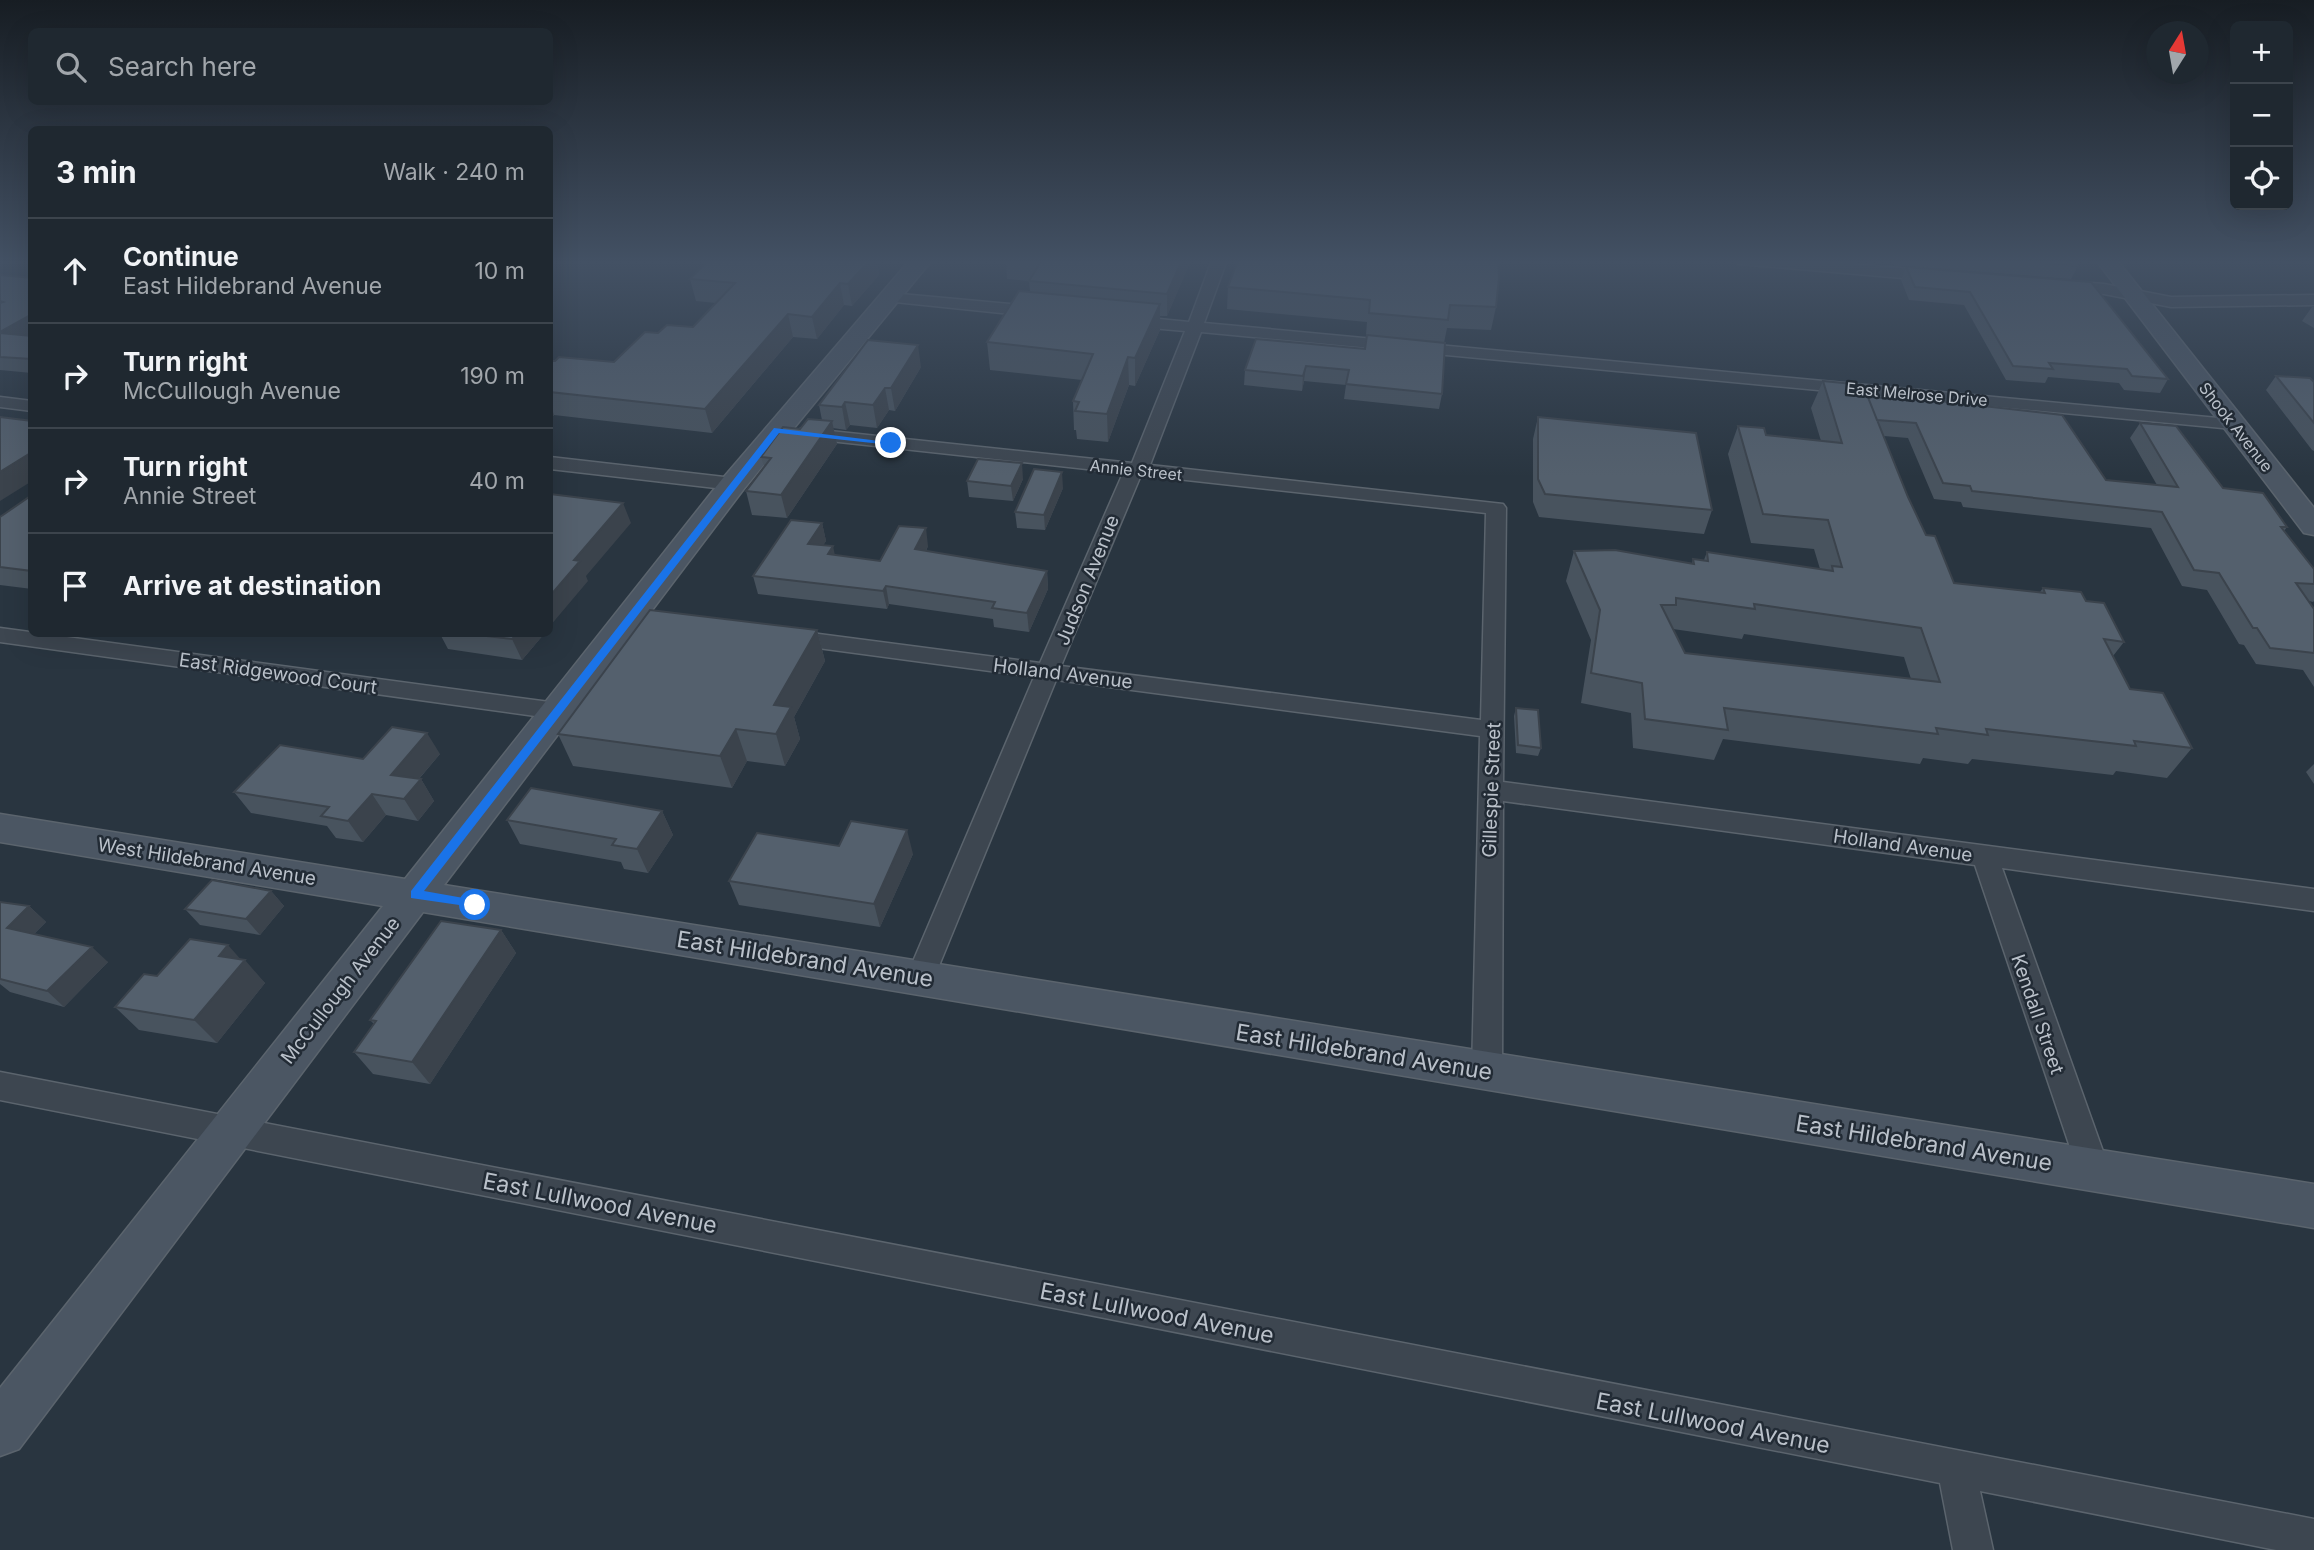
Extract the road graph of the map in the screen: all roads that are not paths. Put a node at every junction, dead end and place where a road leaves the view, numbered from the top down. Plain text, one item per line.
1 (861, 332) edge
2 (1194, 332) edge
3 (1253, 332) edge
4 (2162, 332) edge
5 (0, 402) edge
6 (28, 406) edge
7 (2233, 424) junction
8 (777, 430) junction
9 (553, 463) edge
10 (1135, 470) junction
11 (733, 484) junction
12 (1496, 508) joint
13 (2314, 527) edge
14 (762, 634) edge
15 (0, 635) edge
16 (1049, 672) junction
17 (557, 711) junction
18 (1494, 730) junction
19 (1492, 790) junction
20 (0, 828) edge
21 (1985, 856) junction
22 (415, 894) junction
23 (2314, 900) edge
24 (920, 978) junction
25 (1487, 1072) junction
26 (0, 1086) edge
27 (231, 1130) junction
28 (2094, 1171) junction
29 (2314, 1206) edge
30 (0, 1430) edge
31 (1956, 1471) junction
32 (2314, 1538) edge
33 (1973, 1550) edge

1 - 8 main road, McCullough Avenue
2 - 10 street, Judson Avenue
3 - 7 street, East Melrose Drive
4 - 7 main road, Shook Avenue
5 - 6 street
7 - 13 main road, Shook Avenue
8 - 10 street, Annie Street
8 - 11 main road, McCullough Avenue
9 - 11 street
10 - 12 street, Annie Street
10 - 16 street, Judson Avenue
11 - 17 main road, McCullough Avenue
12 - 18 street, Gillespie Street
14 - 16 street, Holland Avenue
15 - 17 street, East Ridgewood Court
16 - 18 street, Holland Avenue
16 - 24 street, Judson Avenue
17 - 22 main road, McCullough Avenue
18 - 19 street, Gillespie Street
19 - 21 street, Holland Avenue
19 - 25 street, Gillespie Street
20 - 22 main road, West Hildebrand Avenue
21 - 23 street, Holland Avenue
21 - 28 street, Kendall Street
22 - 24 main road, East Hildebrand Avenue
22 - 27 main road, McCullough Avenue
24 - 25 main road, East Hildebrand Avenue
25 - 28 main road, East Hildebrand Avenue
26 - 27 street, East Lullwood Avenue
27 - 30 main road, McCullough Avenue
27 - 31 street, East Lullwood Avenue
28 - 29 main road, East Hildebrand Avenue
31 - 32 street, East Lullwood Avenue
31 - 33 street

